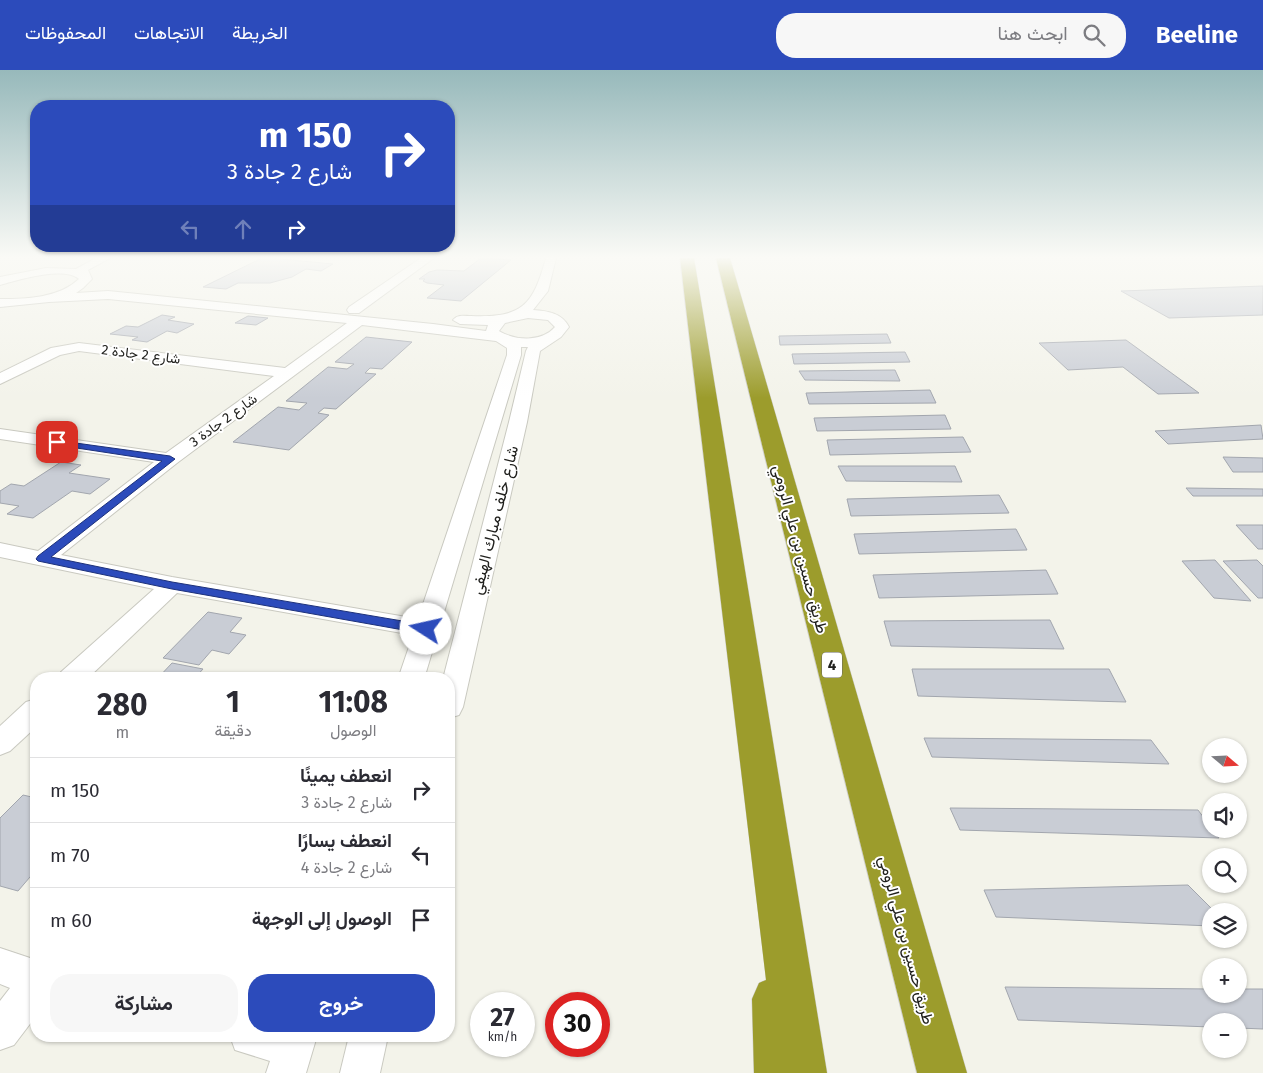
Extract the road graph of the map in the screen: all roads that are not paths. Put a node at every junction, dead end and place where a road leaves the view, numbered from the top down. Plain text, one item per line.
1 (230, 305) edge
2 (269, 305) edge
3 (370, 305) edge
4 (534, 305) edge
5 (542, 305) edge
6 (694, 305) edge
7 (736, 305) edge
8 (357, 315) junction
9 (513, 316) junction
10 (428, 317) junction
11 (555, 319) junction
12 (413, 326) junction
13 (548, 338) junction
14 (502, 339) junction
15 (287, 373) junction
16 (0, 379) edge
17 (0, 434) edge
18 (170, 459) junction
19 (0, 550) edge
20 (42, 559) junction
21 (172, 586) junction
22 (426, 629) junction
23 (78, 672) edge
24 (413, 672) edge
25 (455, 682) edge
26 (30, 716) edge
27 (0, 743) edge
28 (769, 848) junction
29 (0, 966) edge
30 (30, 976) edge
31 (30, 994) edge
32 (0, 1031) edge
33 (264, 1042) edge
34 (368, 1042) edge
35 (292, 1053) edge
36 (360, 1073) edge
37 (779, 1073) edge
38 (802, 1073) edge
39 (942, 1073) edge

1 - 8 street
2 - 8 street
3 - 8 street, شارع 2 جادة 3
4 - 9 street
5 - 11 street
6 - 28 highway
7 - 39 highway, طريق حسين بن علي الرومي / 4
8 - 10 street
8 - 12 street
8 - 15 street, شارع 2 جادة 3
9 - 10 street
9 - 11 street
9 - 14 street
10 - 12 street
11 - 13 street, شارع خلف مبارك الهيفي
12 - 14 street
13 - 14 street
13 - 25 street, شارع خلف مبارك الهيفي
14 - 22 street, شارع خلف مبارك الهيفي
15 - 16 street, شارع 2 جادة 2
15 - 18 street, شارع 2 جادة 3
17 - 18 street
18 - 20 street, شارع 2 جادة 3
19 - 20 street
20 - 21 street
21 - 22 street
21 - 23 street
22 - 24 street, شارع خلف مبارك الهيفي
26 - 27 street
28 - 37 highway
28 - 38 highway
29 - 30 street
31 - 32 street
33 - 35 street
34 - 36 street

